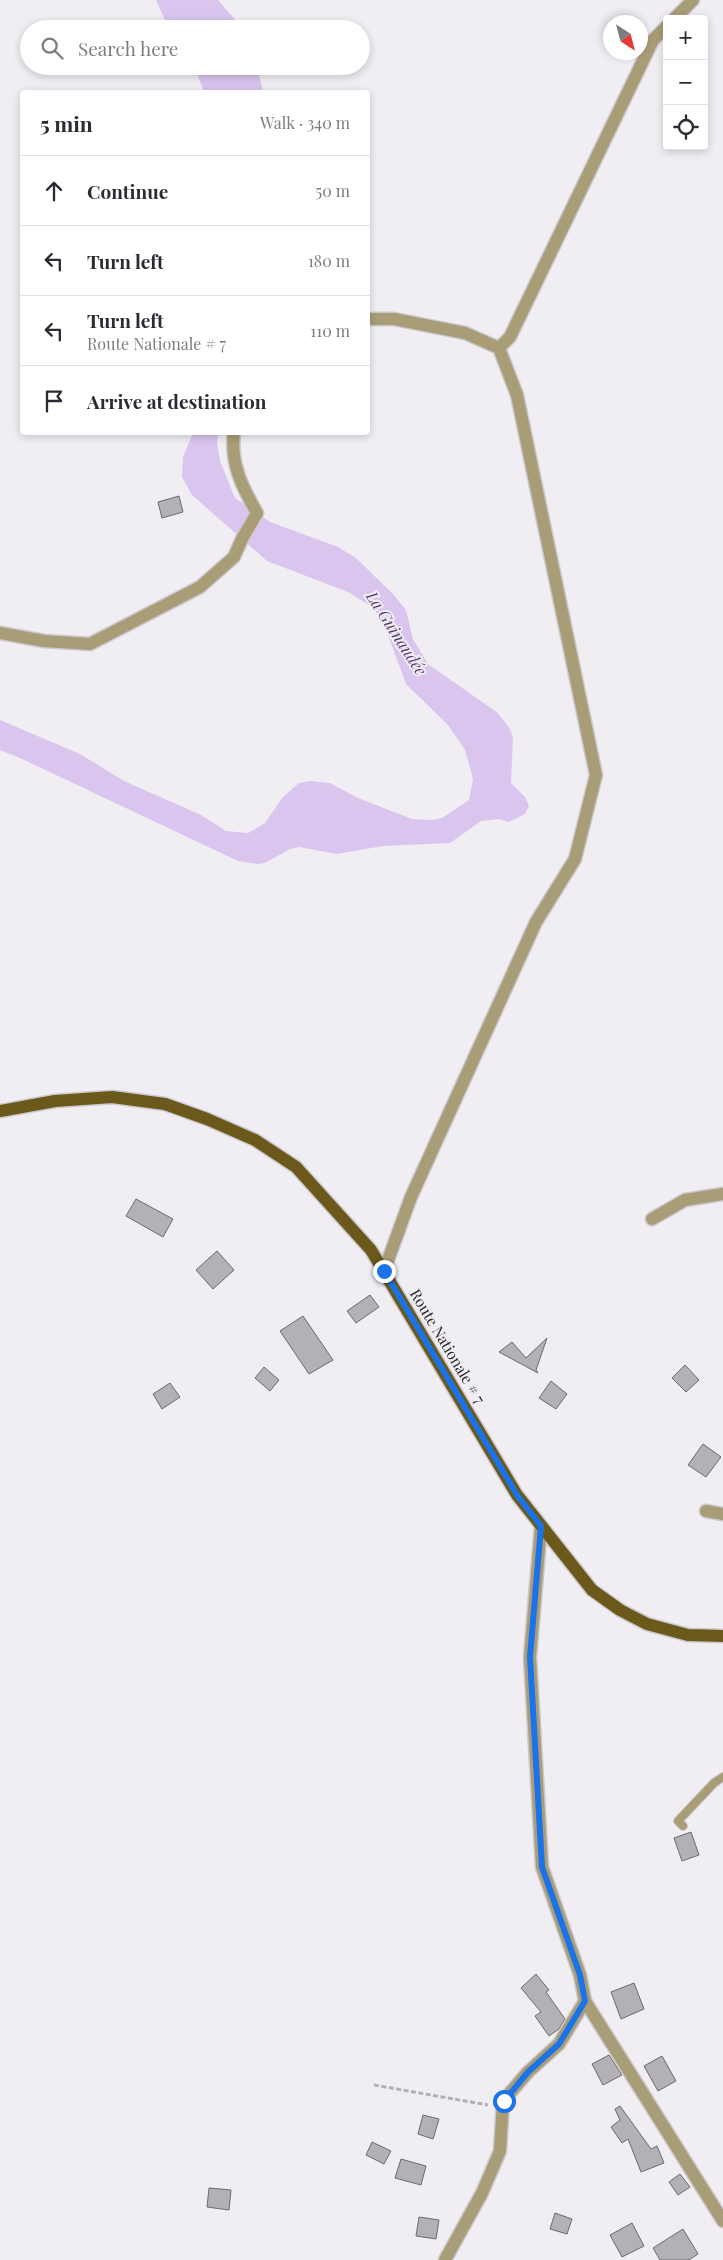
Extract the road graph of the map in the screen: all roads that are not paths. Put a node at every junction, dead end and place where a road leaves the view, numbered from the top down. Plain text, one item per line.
1 (694, 0) edge
2 (678, 15) edge
3 (663, 30) edge
4 (370, 319) edge
5 (499, 348) junction
6 (234, 435) edge
7 (0, 633) edge
8 (0, 1112) edge
9 (723, 1194) edge
10 (652, 1219) dead end
11 (384, 1271) junction
12 (706, 1511) dead end
13 (723, 1514) edge
14 (541, 1526) junction
15 (723, 1636) edge
16 (723, 1778) edge
17 (683, 1826) dead end
18 (585, 2001) junction
19 (723, 2221) edge
20 (445, 2260) edge

1 - 2 street
3 - 5 street
4 - 5 street
5 - 11 street
6 - 7 street
8 - 11 main road, Route Nationale # 7
9 - 10 street
11 - 14 main road, Route Nationale # 7
12 - 13 street
14 - 15 main road, Route Nationale # 7
14 - 18 street
16 - 17 lane
18 - 19 street
18 - 20 street

